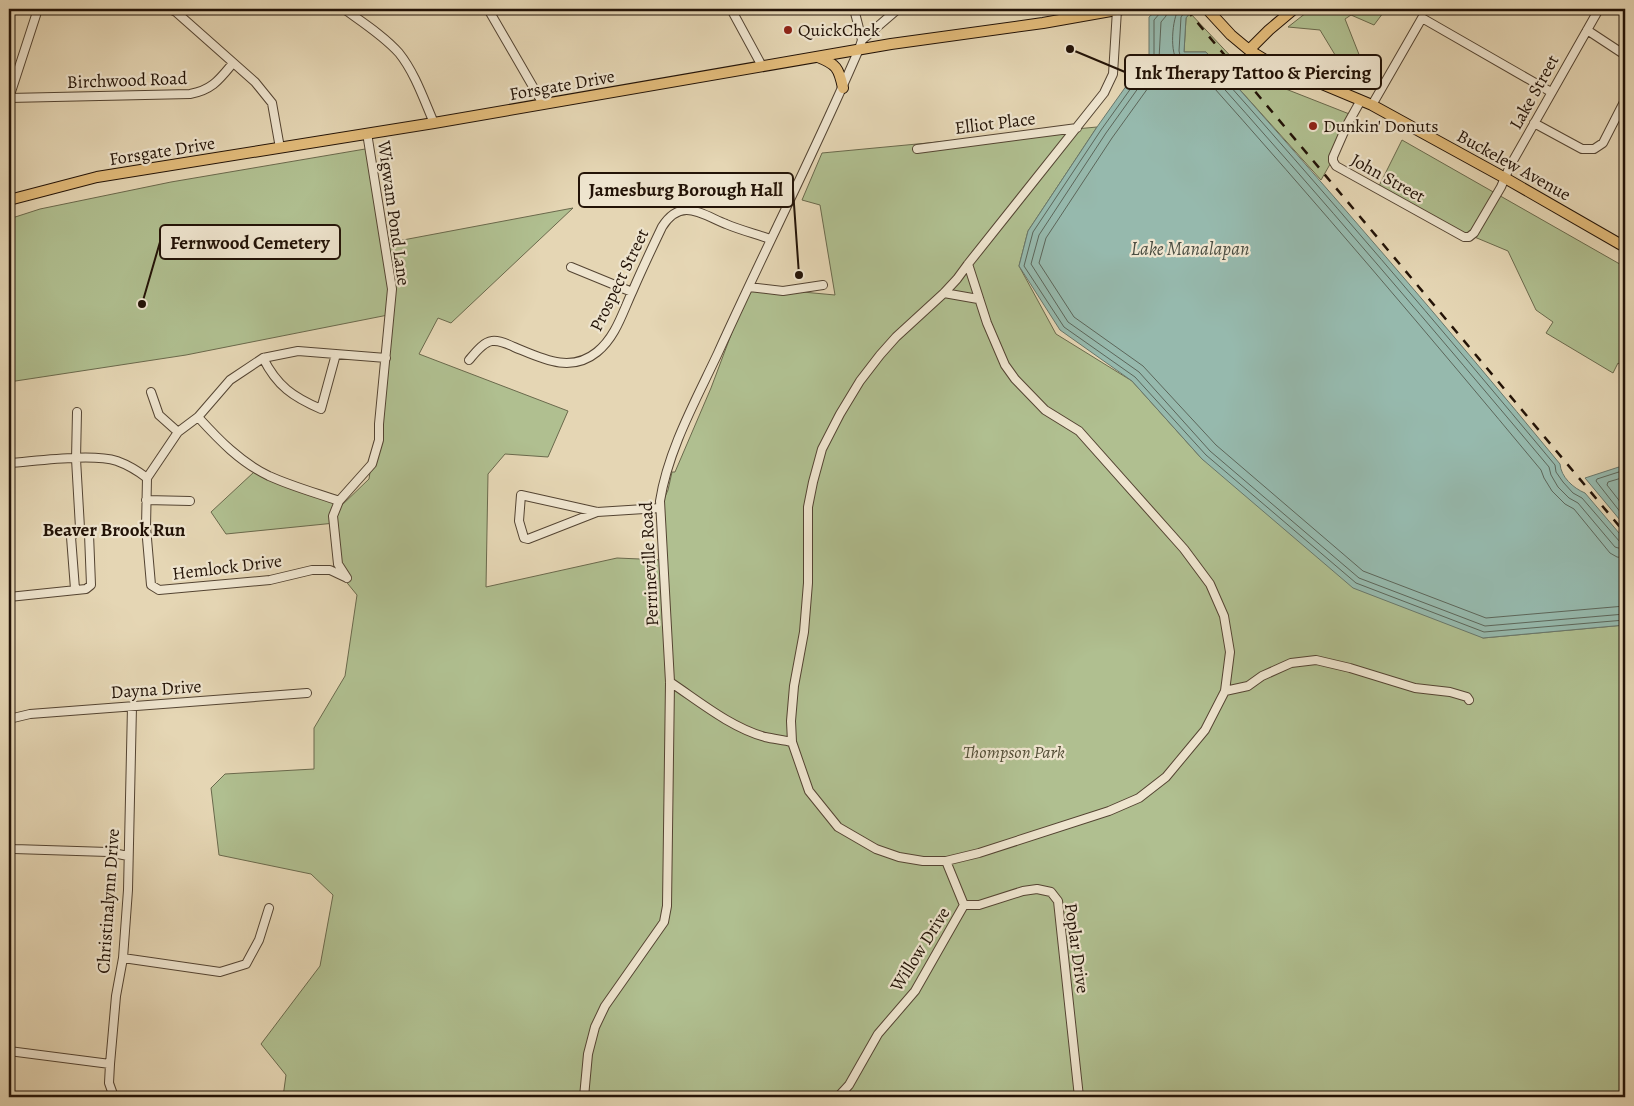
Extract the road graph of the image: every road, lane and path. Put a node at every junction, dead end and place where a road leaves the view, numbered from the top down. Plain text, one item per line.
1 (38, 9) edge
2 (344, 9) edge
3 (488, 9) edge
4 (731, 9) edge
5 (854, 9) edge
6 (898, 9) edge
7 (1207, 9) edge
8 (1294, 9) edge
9 (1599, 9) edge
10 (175, 10) edge
11 (1119, 10) edge
12 (1587, 30) junction
13 (861, 44) junction
14 (1249, 50) junction
15 (1625, 55) edge
16 (817, 57) junction
17 (233, 63) junction
18 (762, 66) junction
19 (843, 88) junction
20 (1552, 92) junction
21 (9, 98) edge
22 (1361, 100) junction
23 (1625, 100) edge
24 (543, 104) junction
25 (1372, 104) junction
26 (434, 123) junction
27 (1534, 123) junction
28 (1076, 128) junction
29 (368, 133) junction
30 (280, 148) junction
31 (917, 148) dead end
32 (1505, 178) junction
33 (9, 200) edge
34 (1464, 237) joint
35 (770, 240) junction
36 (1625, 247) edge
37 (968, 264) junction
38 (571, 267) dead end
39 (823, 285) dead end
40 (749, 287) junction
41 (632, 292) junction
42 (944, 293) junction
43 (978, 299) junction
44 (336, 354) junction
45 (264, 358) junction
46 (386, 358) junction
47 (469, 360) dead end
48 (151, 392) dead end
49 (77, 412) dead end
50 (198, 417) junction
51 (178, 432) junction
52 (76, 459) junction
53 (9, 463) edge
54 (148, 478) junction
55 (146, 500) junction
56 (190, 501) dead end
57 (339, 501) junction
58 (660, 508) junction
59 (597, 512) junction
60 (80, 528) junction
61 (75, 589) junction
62 (9, 597) edge
63 (670, 682) junction
64 (1225, 691) junction
65 (307, 693) dead end
66 (1469, 700) dead end
67 (132, 706) junction
68 (9, 719) edge
69 (792, 742) junction
70 (9, 847) edge
71 (128, 856) junction
72 (946, 860) junction
73 (964, 905) junction
74 (269, 908) dead end
75 (123, 958) junction
76 (9, 1051) edge
77 (110, 1064) junction
78 (114, 1097) edge
79 (584, 1097) edge
80 (838, 1097) edge
81 (1079, 1097) edge

1 - 21 street
2 - 26 street
3 - 24 street
4 - 18 street
5 - 13 street
6 - 13 street
7 - 14 main road, Buckelew Avenue
8 - 14 main road
9 - 12 street, Lake Street
10 - 17 street
11 - 13 main road, Forsgate Drive
11 - 28 street
12 - 15 street
12 - 20 street, Lake Street
13 - 16 main road, Forsgate Drive
13 - 19 street, Perrineville Road
14 - 22 main road, Buckelew Avenue
16 - 18 main road, Forsgate Drive
16 - 19 main road
17 - 21 street, Birchwood Road
17 - 30 street
18 - 24 main road, Forsgate Drive
19 - 35 street, Perrineville Road
20 - 25 street
20 - 27 street, Lake Street
22 - 25 main road, Buckelew Avenue
22 - 34 street, John Street
23 - 27 street
24 - 26 main road, Forsgate Drive
25 - 32 main road, Buckelew Avenue
26 - 29 main road, Forsgate Drive
27 - 32 street, Lake Street
28 - 31 street, Elliot Place
28 - 37 street
29 - 30 main road, Forsgate Drive
29 - 46 street, Wigwam Pond Lane
30 - 33 main road, Forsgate Drive
32 - 34 street, Lake Street
32 - 36 main road, Buckelew Avenue
35 - 40 street, Perrineville Road
35 - 41 street, Prospect Street
37 - 42 street
37 - 43 street
38 - 41 street
39 - 40 street
40 - 58 street, Perrineville Road
41 - 47 street, Prospect Street
42 - 43 street
42 - 69 street
43 - 64 street
44 - 45 street, Hemlock Drive
44 - 45 street
44 - 46 street, Hemlock Drive
45 - 50 street, Hemlock Drive
46 - 57 street, Wigwam Pond Lane
48 - 51 street
49 - 52 street
50 - 51 street, Hemlock Drive
50 - 57 street
51 - 54 street, Hemlock Drive
52 - 53 street
52 - 54 street
52 - 60 street
54 - 55 street, Hemlock Drive
55 - 56 street
55 - 57 street, Hemlock Drive
58 - 59 street
58 - 63 street, Perrineville Road
59 - 59 street
60 - 61 street
60 - 61 street
61 - 62 street
63 - 69 street
63 - 79 street, Perrineville Road
64 - 66 street
64 - 72 street
65 - 67 street, Dayna Drive
67 - 68 street, Dayna Drive
67 - 71 street, Christinalynn Drive
69 - 72 street
70 - 71 street
71 - 75 street, Christinalynn Drive
72 - 73 street, Willow Drive
73 - 80 street, Willow Drive
73 - 81 street, Poplar Drive
74 - 75 street
75 - 77 street, Christinalynn Drive
76 - 77 street
77 - 78 street, Christinalynn Drive

